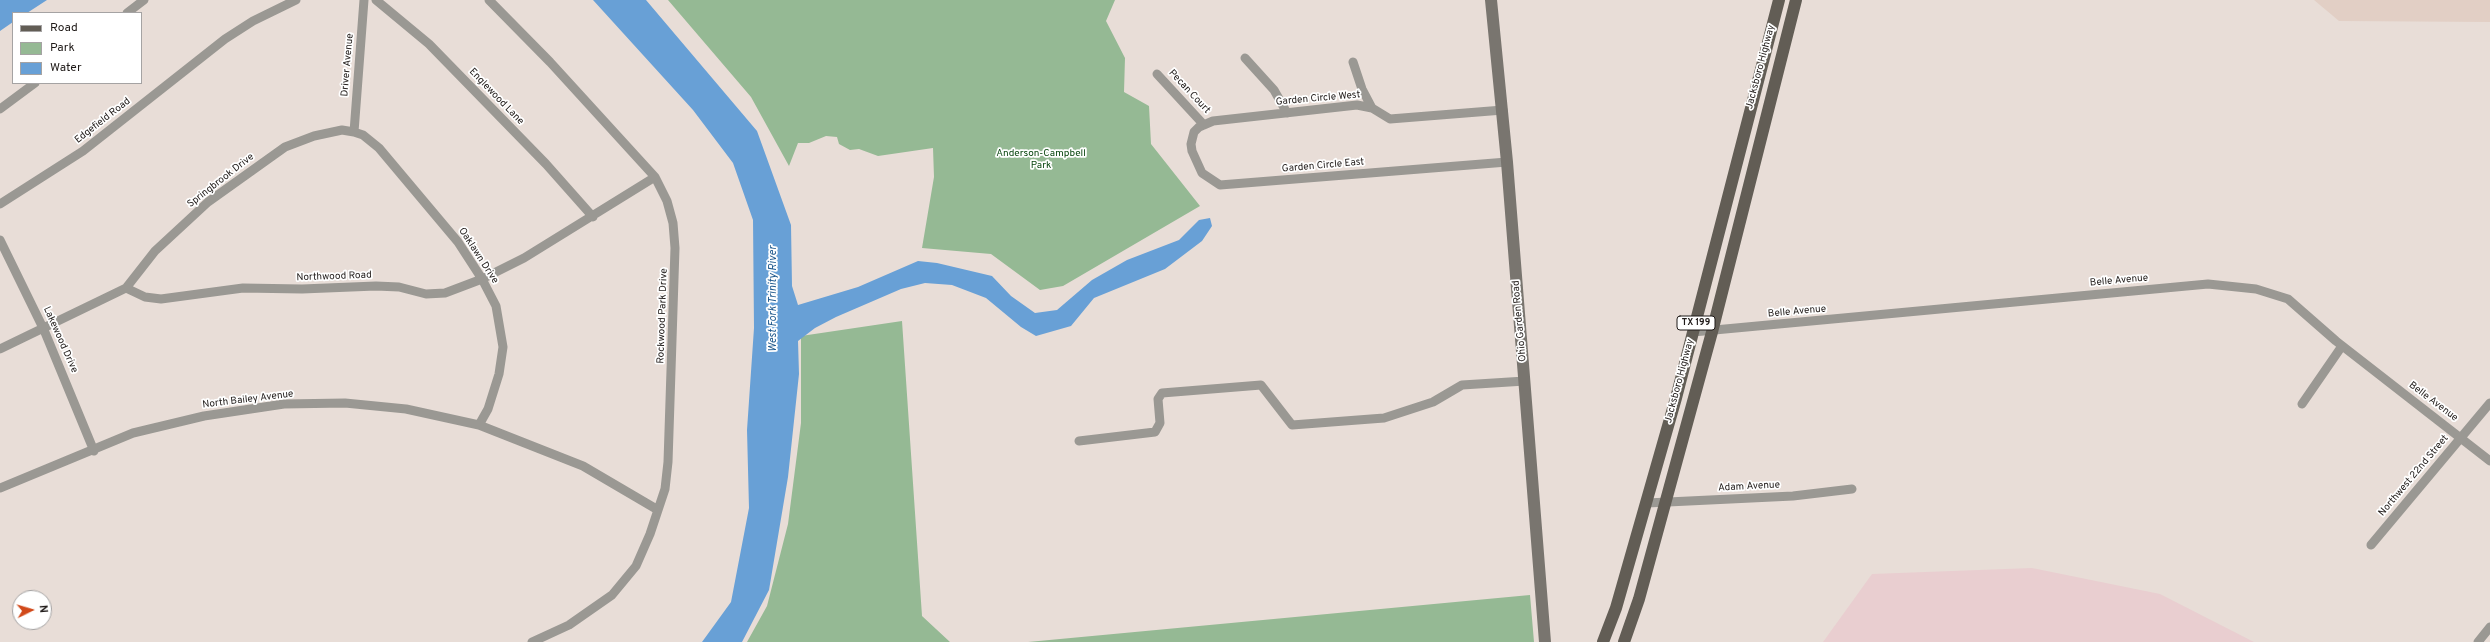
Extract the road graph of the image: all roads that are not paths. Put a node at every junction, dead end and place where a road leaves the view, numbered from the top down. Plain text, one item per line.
1 (144, 0) edge
2 (296, 0) edge
3 (364, 0) edge
4 (376, 0) edge
5 (489, 0) edge
6 (1491, 0) edge
7 (1779, 0) edge
8 (1796, 0) edge
9 (128, 12) edge
10 (1245, 58) dead end
11 (1353, 62) dead end
12 (1157, 74) dead end
13 (34, 84) edge
14 (1372, 108) junction
15 (0, 109) edge
16 (1750, 109) junction
17 (1503, 110) junction
18 (1287, 113) junction
19 (1766, 114) junction
20 (1204, 125) junction
21 (354, 132) junction
22 (1507, 162) junction
23 (655, 177) junction
24 (0, 204) edge
25 (593, 217) junction
26 (0, 240) edge
27 (482, 279) junction
28 (126, 288) junction
29 (44, 330) junction
30 (1693, 332) junction
31 (1712, 332) junction
32 (2342, 346) junction
33 (0, 349) edge
34 (1525, 381) junction
35 (2490, 403) edge
36 (2302, 404) dead end
37 (479, 425) junction
38 (2462, 437) junction
39 (1079, 441) dead end
40 (94, 451) junction
41 (2490, 460) edge
42 (0, 488) edge
43 (1852, 489) dead end
44 (1664, 502) junction
45 (1647, 503) junction
46 (658, 510) junction
47 (2371, 545) dead end
48 (2490, 627) edge
49 (532, 642) edge
50 (1545, 642) edge
51 (1602, 642) edge
52 (1624, 642) edge
53 (2478, 642) edge

1 - 9 street
2 - 24 street, Edgefield Road
3 - 21 street, Driver Avenue
4 - 25 street, Englewood Lane
5 - 23 street, Rockwood Park Drive
6 - 17 street, Ohio Garden Road
7 - 16 main road, Jacksboro Highway / TX 199
8 - 19 main road, Jacksboro Highway / TX 199
10 - 18 street
11 - 14 street
12 - 20 street, Pecan Court
13 - 15 street
14 - 17 street, Garden Circle West
14 - 18 street, Garden Circle West
16 - 19 main road
16 - 30 main road, Jacksboro Highway / TX 199
17 - 22 street, Ohio Garden Road
18 - 20 street, Garden Circle West
19 - 31 main road, Jacksboro Highway / TX 199
20 - 22 street, Garden Circle East
21 - 27 street, Oaklawn Drive
21 - 28 street, Springbrook Drive
22 - 34 street, Ohio Garden Road
23 - 25 street, Northwood Road
23 - 46 street, Rockwood Park Drive
25 - 27 street, Northwood Road
26 - 29 street, Lakewood Drive
27 - 28 street, Northwood Road
27 - 37 street, Oaklawn Drive
28 - 29 street
29 - 33 street
29 - 40 street, Lakewood Drive
30 - 31 street, Belle Avenue
30 - 45 main road, Jacksboro Highway / TX 199
31 - 32 street, Belle Avenue
31 - 44 main road, Jacksboro Highway / TX 199
32 - 36 street
32 - 38 street, Belle Avenue
34 - 39 street
34 - 50 street, Ohio Garden Road
35 - 38 street, Northwest 22nd Street
37 - 40 street, North Bailey Avenue
37 - 46 street, North Bailey Avenue
38 - 41 street, Belle Avenue
38 - 47 street, Northwest 22nd Street
40 - 42 street, North Bailey Avenue
43 - 44 street, Adam Avenue
44 - 45 street, Adam Avenue
44 - 52 main road, Jacksboro Highway / TX 199
45 - 51 main road, Jacksboro Highway / TX 199
46 - 49 street, Rockwood Park Drive
48 - 53 street

